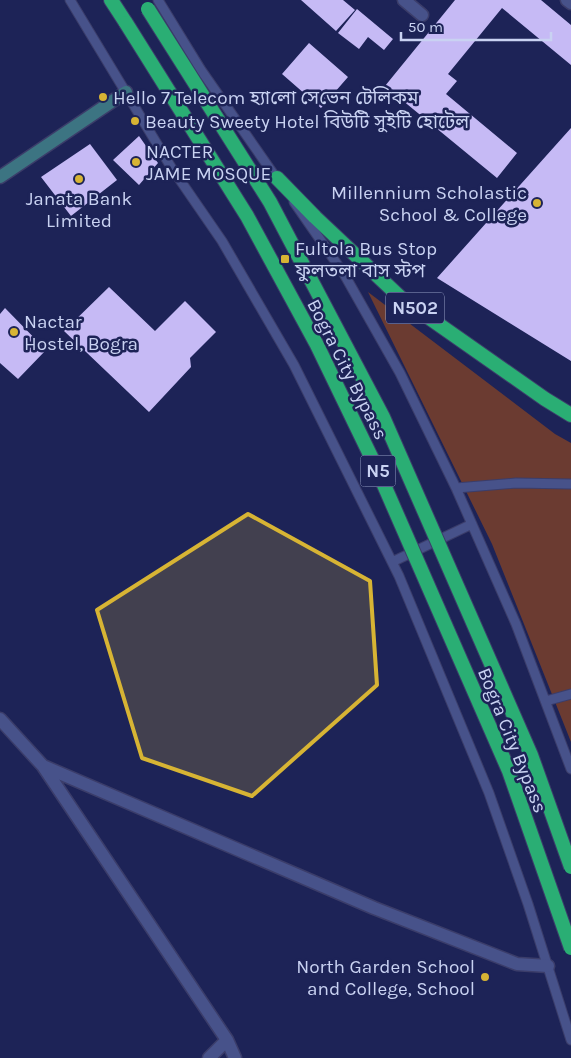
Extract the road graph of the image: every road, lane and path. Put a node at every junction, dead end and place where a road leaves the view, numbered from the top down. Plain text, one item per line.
1 (70, 0) edge
2 (112, 0) edge
3 (404, 0) edge
4 (567, 0) edge
5 (149, 3) edge
6 (571, 3) edge
7 (422, 15) dead end
8 (126, 92) junction
9 (0, 177) edge
10 (277, 178) junction
11 (571, 416) edge
12 (571, 484) edge
13 (456, 488) junction
14 (472, 524) junction
15 (392, 562) junction
16 (571, 694) edge
17 (546, 702) junction
18 (0, 719) edge
19 (43, 766) junction
20 (571, 768) edge
21 (571, 867) edge
22 (571, 948) edge
23 (548, 966) junction
24 (227, 1040) junction
25 (571, 1040) edge
26 (209, 1058) edge
27 (235, 1058) edge

1 - 8 lane
2 - 22 highway, Bogra City Bypass / N5, bridge
3 - 7 street
4 - 6 street
5 - 10 lane
5 - 21 highway, Bogra City Bypass / N5, bridge
8 - 9 main road
8 - 15 lane
10 - 11 highway, N502
10 - 13 lane
12 - 13 lane
13 - 14 lane
14 - 15 lane
14 - 17 lane
15 - 23 lane
16 - 17 lane
17 - 20 lane
18 - 19 street
19 - 23 street
19 - 24 street
23 - 25 lane
24 - 26 street
24 - 27 street

